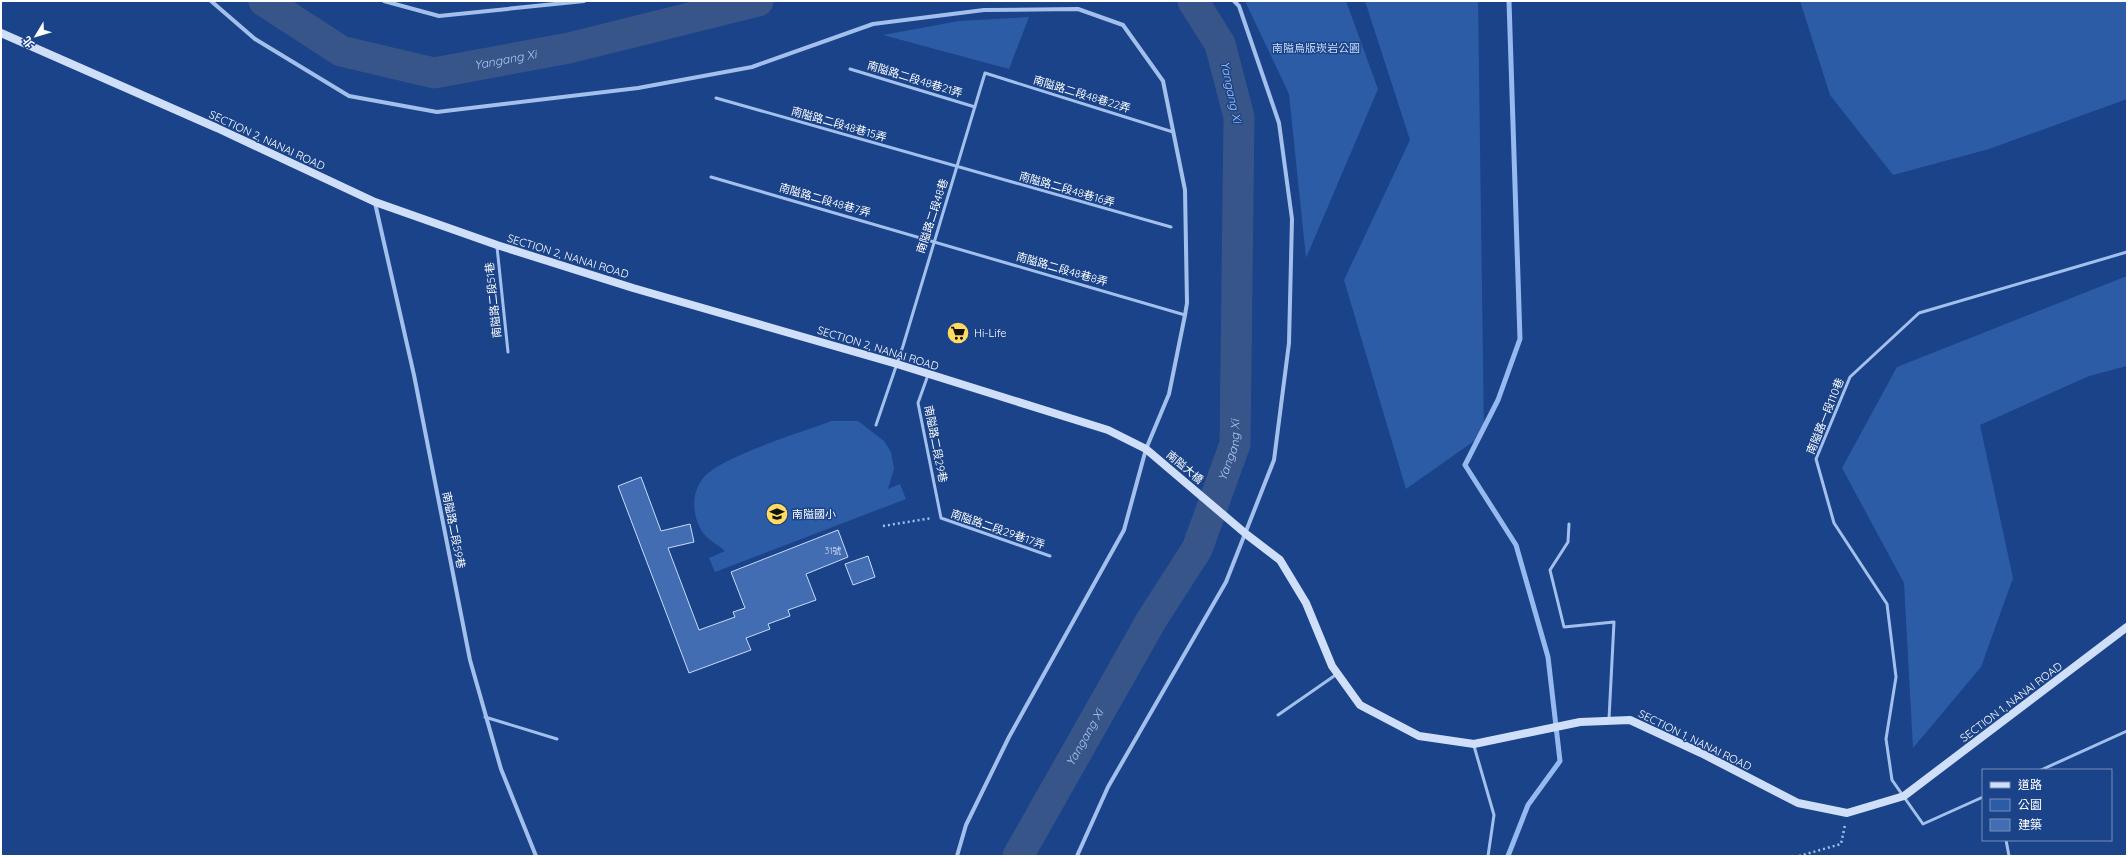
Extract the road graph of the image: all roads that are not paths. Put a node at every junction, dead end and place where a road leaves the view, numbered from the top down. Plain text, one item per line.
1 (211, 1) edge
2 (384, 1) edge
3 (584, 1) edge
4 (1234, 1) edge
5 (1, 33) edge
6 (850, 69) dead end
7 (985, 73) joint
8 (716, 98) dead end
9 (975, 107) junction
10 (1173, 132) junction
11 (958, 168) junction
12 (711, 177) dead end
13 (375, 202) junction
14 (1171, 227) dead end
15 (933, 241) junction
16 (497, 245) junction
17 (2127, 252) edge
18 (1185, 315) junction
19 (508, 352) dead end
20 (897, 364) junction
21 (928, 375) junction
22 (876, 425) dead end
23 (1146, 449) junction
24 (941, 518) joint
25 (1569, 524) dead end
26 (1246, 534) junction
27 (1050, 556) dead end
28 (2127, 627) edge
29 (1337, 674) junction
30 (1278, 715) dead end
31 (485, 717) junction
32 (1609, 721) junction
33 (2127, 731) edge
34 (557, 739) dead end
35 (1474, 744) junction
36 (2043, 769) edge
37 (1904, 796) junction
38 (1982, 796) edge
39 (2006, 841) edge
40 (536, 856) edge
41 (957, 856) edge
42 (1077, 856) edge
43 (1488, 856) edge
44 (2009, 856) edge

1 - 10 street
2 - 3 street
4 - 26 street
5 - 13 street, SECTION 2, NANAI ROAD
6 - 9 lane, 南隘路二段48巷21弄
7 - 9 lane, 南隘路二段48巷
7 - 10 lane, 南隘路二段48巷22弄
8 - 11 lane, 南隘路二段48巷15弄
9 - 11 lane, 南隘路二段48巷
10 - 18 street
11 - 14 lane, 南隘路二段48巷16弄
11 - 15 lane, 南隘路二段48巷
12 - 15 lane, 南隘路二段48巷7弄
13 - 16 street, SECTION 2, NANAI ROAD
13 - 31 street, 南隘路二段59巷
15 - 18 lane, 南隘路二段48巷8弄
15 - 20 lane, 南隘路二段48巷
16 - 19 lane, 南隘路二段51巷
16 - 20 street, SECTION 2, NANAI ROAD
17 - 37 lane, 南隘路一段110巷
18 - 23 street
20 - 21 street, SECTION 2, NANAI ROAD
20 - 22 lane, 南隘路二段48巷
21 - 23 street, SECTION 2, NANAI ROAD
21 - 24 lane, 南隘路二段29巷
23 - 26 street, 南隘大橋
23 - 41 street
24 - 27 lane, 南隘路二段29巷17弄
25 - 32 lane
26 - 29 street, SECTION 1, NANAI ROAD
26 - 42 street
28 - 37 street, SECTION 1, NANAI ROAD
29 - 30 lane
29 - 35 street, SECTION 1, NANAI ROAD
31 - 34 lane
31 - 40 street, 南隘路二段59巷
32 - 35 street, SECTION 1, NANAI ROAD
32 - 37 street, SECTION 1, NANAI ROAD
33 - 36 lane
35 - 43 lane
37 - 38 lane, 南隘路一段110巷
39 - 44 lane

